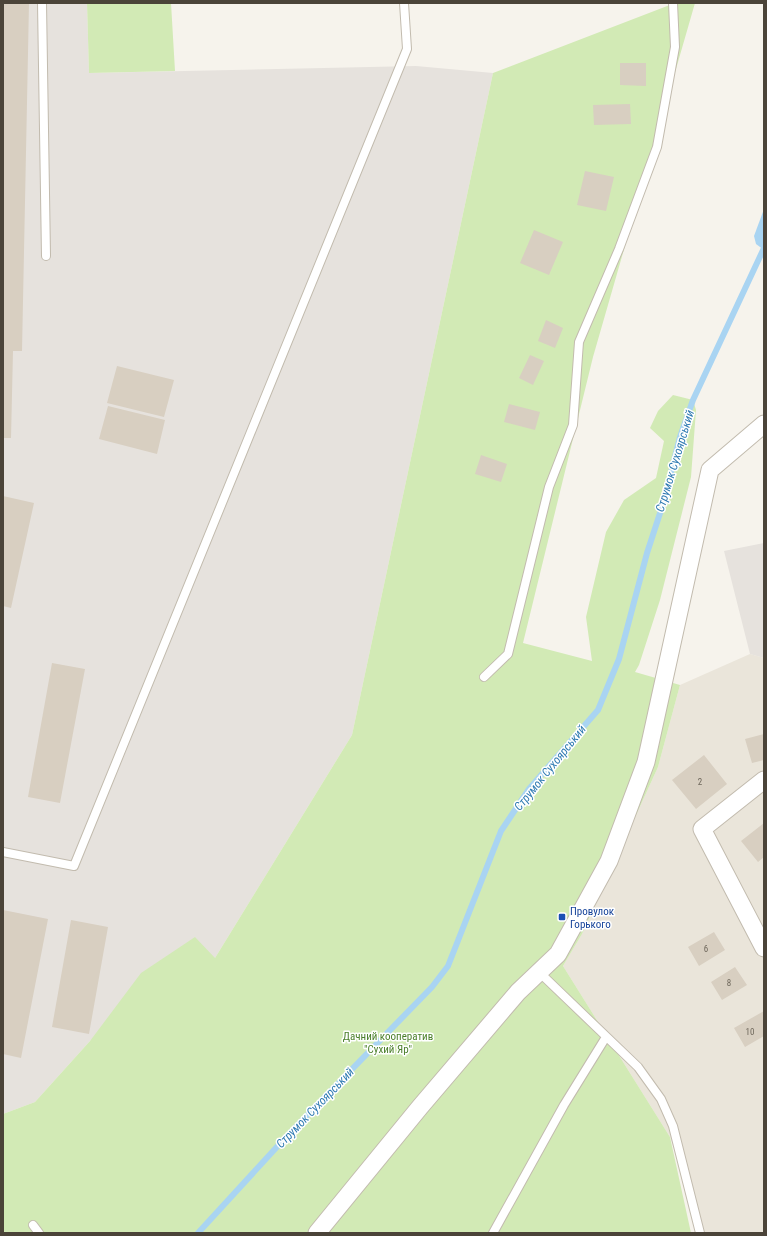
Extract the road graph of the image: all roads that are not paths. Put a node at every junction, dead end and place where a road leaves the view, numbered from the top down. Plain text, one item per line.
1 (42, 3) edge
2 (404, 3) edge
3 (673, 3) edge
4 (46, 256) dead end
5 (764, 424) edge
6 (484, 677) dead end
7 (764, 780) edge
8 (3, 852) edge
9 (764, 948) edge
10 (539, 972) junction
11 (606, 1037) junction
12 (33, 1225) dead end
13 (39, 1233) edge
14 (316, 1233) edge
15 (493, 1233) edge
16 (700, 1233) edge

1 - 4 lane
2 - 8 lane
3 - 6 lane
5 - 10 street
7 - 9 street
10 - 11 lane
10 - 14 street
11 - 15 lane
11 - 16 lane
12 - 13 lane

